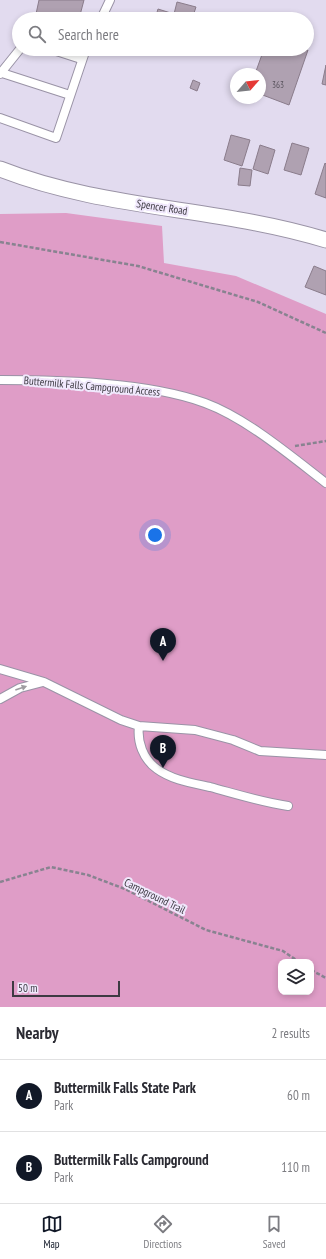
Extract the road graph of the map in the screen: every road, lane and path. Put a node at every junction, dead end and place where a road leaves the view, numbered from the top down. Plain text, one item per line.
1 (110, 0) edge
2 (104, 12) edge
3 (14, 56) edge
4 (72, 56) edge
5 (82, 56) edge
6 (81, 59) junction
7 (1, 73) edge
8 (70, 95) junction
9 (0, 118) edge
10 (0, 170) edge
11 (326, 240) edge
12 (0, 242) edge
13 (326, 332) edge
14 (0, 380) edge
15 (326, 441) edge
16 (284, 450) junction
17 (326, 483) edge
18 (0, 669) edge
19 (44, 682) junction
20 (0, 698) edge
21 (138, 726) junction
22 (326, 755) edge
23 (288, 806) dead end
24 (0, 882) edge
25 (294, 959) edge
26 (314, 972) edge
27 (326, 978) edge

1 - 2 lane
3 - 7 lane
4 - 6 lane
5 - 6 lane
6 - 8 lane
7 - 8 lane
8 - 9 lane
10 - 11 street, Spencer Road
12 - 13 path
14 - 16 lane, Buttermilk Falls Campground Access
15 - 16 path
16 - 17 lane, Buttermilk Falls Campground Access
18 - 19 lane
20 -> 19 lane
19 - 21 lane
21 - 22 lane
21 - 23 lane
24 - 25 path, Campground Trail
26 - 27 path

